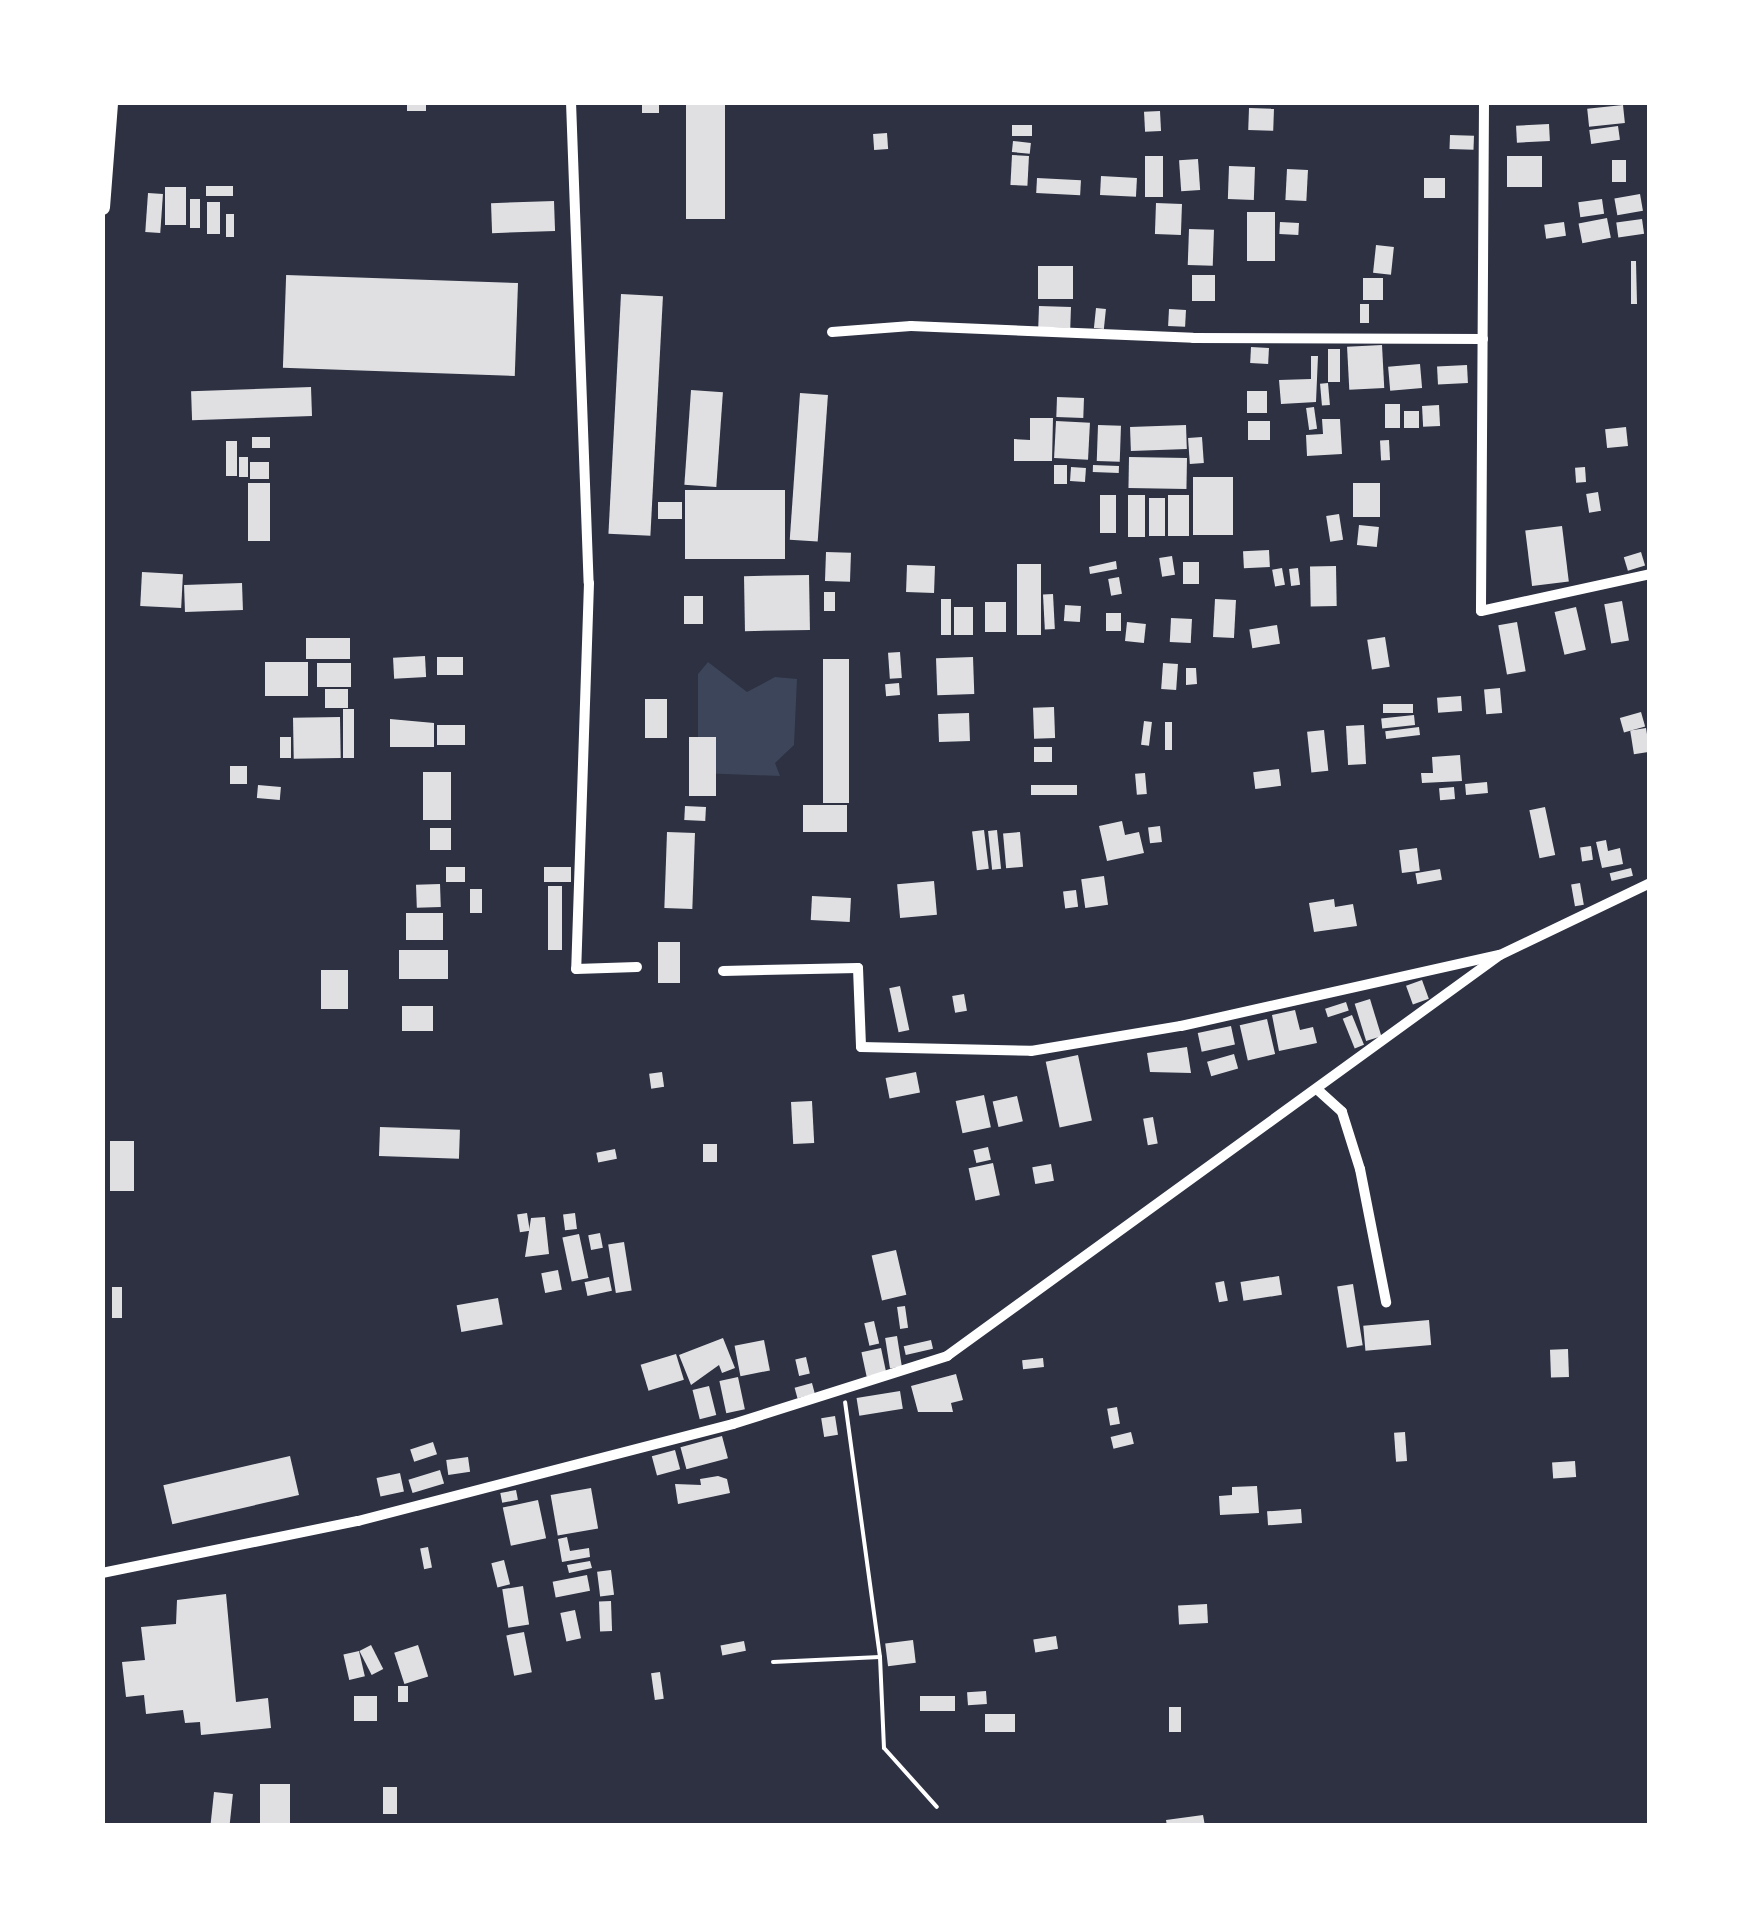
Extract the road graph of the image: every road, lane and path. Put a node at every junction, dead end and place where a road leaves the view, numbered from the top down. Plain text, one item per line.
1 (110, 102) edge
2 (571, 102) edge
3 (1484, 102) edge
4 (102, 207) edge
5 (832, 332) dead end
6 (1482, 338) junction
7 (1650, 574) edge
8 (1650, 883) edge
9 (1500, 955) junction
10 (637, 968) dead end
11 (723, 972) dead end
12 (1319, 1091) junction
13 (1386, 1302) dead end
14 (842, 1392) junction
15 (102, 1573) edge
16 (880, 1657) junction
17 (773, 1662) dead end
18 (937, 1807) dead end

1 - 4 highway
2 - 10 street
3 - 6 street
5 - 6 street
6 - 7 street
8 - 9 street
9 - 11 street
9 - 12 street
12 - 13 street
12 - 14 street
14 - 15 street
14 - 16 path
16 - 17 path
16 - 18 path

